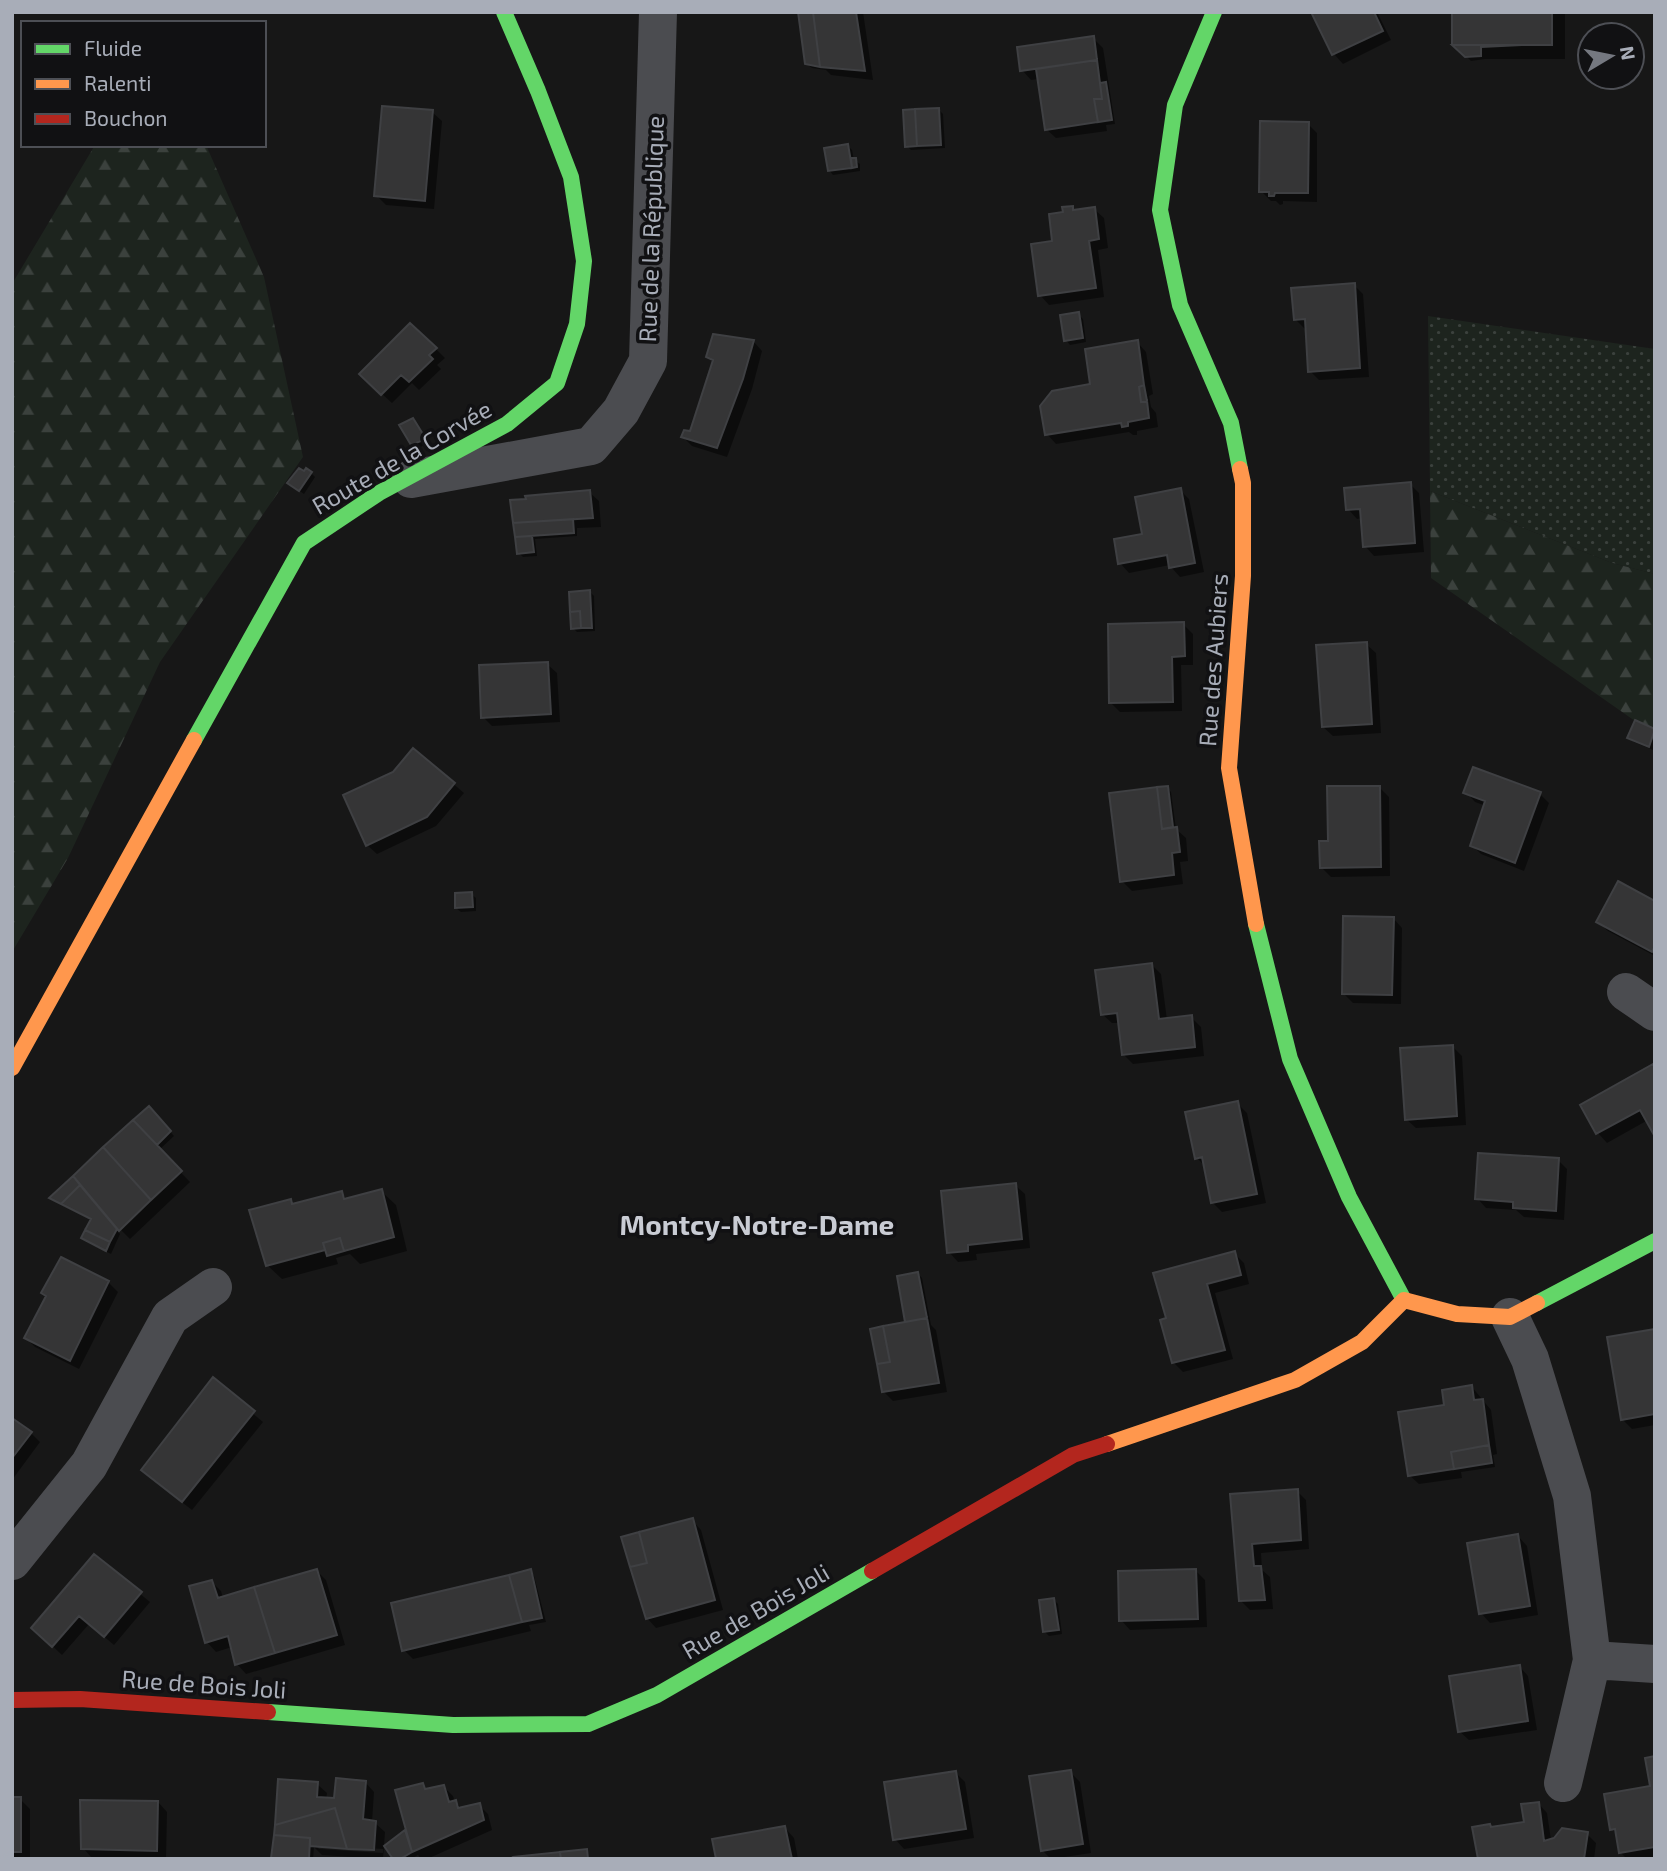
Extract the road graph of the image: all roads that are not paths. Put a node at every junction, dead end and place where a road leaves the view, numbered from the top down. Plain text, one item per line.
1 (504, 12) edge
2 (658, 12) edge
3 (1214, 12) edge
4 (402, 481) junction
5 (12, 1068) edge
6 (1655, 1241) edge
7 (213, 1287) dead end
8 (1404, 1300) junction
9 (1510, 1317) junction
10 (12, 1561) edge
11 (1592, 1660) junction
12 (1655, 1664) edge
13 (12, 1700) edge
14 (1563, 1783) dead end

1 - 4 street, Route de la Corvée
2 - 4 street, Rue de la République
3 - 8 street, Rue des Aubiers
4 - 5 street, Route de la Corvée
6 - 9 street
7 - 10 street
8 - 9 street
8 - 13 street, Rue de Bois Joli
9 - 11 street
11 - 12 street
11 - 14 street

